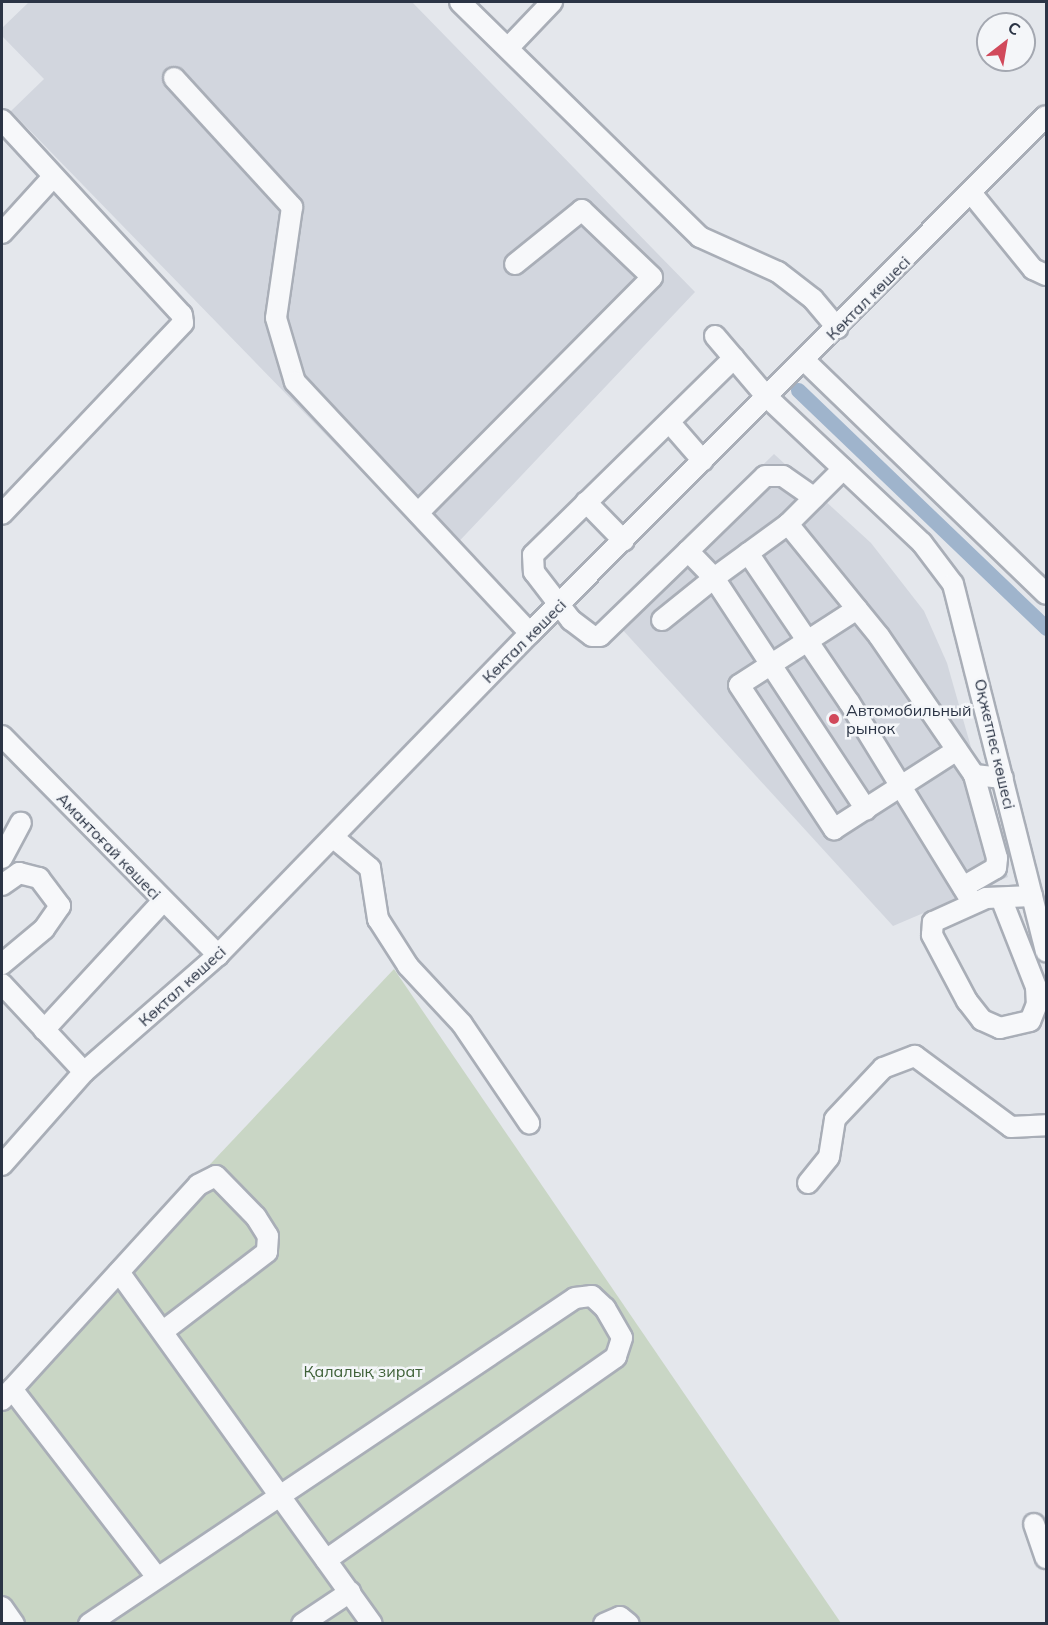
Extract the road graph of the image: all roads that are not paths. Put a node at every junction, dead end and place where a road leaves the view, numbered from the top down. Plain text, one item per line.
1 (460, 2) edge
2 (552, 2) edge
3 (507, 48) junction
4 (174, 78) dead end
5 (1047, 116) edge
6 (2, 120) edge
7 (53, 177) junction
8 (972, 194) junction
9 (2, 233) edge
10 (515, 264) dead end
11 (1047, 275) edge
12 (837, 328) junction
13 (715, 336) dead end
14 (734, 358) junction
15 (805, 361) junction
16 (767, 397) junction
17 (670, 423) junction
18 (703, 461) junction
19 (843, 469) junction
20 (814, 498) junction
21 (586, 502) junction
22 (2, 513) edge
23 (418, 513) junction
24 (788, 524) junction
25 (624, 541) junction
26 (688, 551) junction
27 (748, 553) junction
28 (714, 578) junction
29 (1047, 594) edge
30 (561, 603) junction
31 (857, 609) junction
32 (662, 620) dead end
33 (530, 633) junction
34 (805, 639) junction
35 (769, 662) junction
36 (2, 736) edge
37 (957, 750) junction
38 (974, 776) junction
39 (1003, 778) junction
40 (900, 788) junction
41 (866, 809) junction
42 (21, 823) dead end
43 (334, 838) junction
44 (2, 858) edge
45 (2, 885) edge
46 (967, 895) junction
47 (1032, 896) junction
48 (1001, 898) junction
49 (163, 901) junction
50 (1047, 951) edge
51 (218, 955) junction
52 (2, 964) edge
53 (2, 984) edge
54 (44, 1030) junction
55 (84, 1072) junction
56 (529, 1123) dead end
57 (1047, 1125) edge
58 (2, 1166) edge
59 (808, 1183) dead end
60 (119, 1272) junction
61 (166, 1329) junction
62 (7, 1394) edge
63 (279, 1495) junction
64 (1034, 1524) dead end
65 (1047, 1558) edge
66 (326, 1560) junction
67 (157, 1577) junction
68 (350, 1592) junction
69 (2, 1607) edge
70 (14, 1623) edge
71 (89, 1623) edge
72 (302, 1623) edge
73 (372, 1623) edge
74 (604, 1623) edge
75 (629, 1623) edge

1 - 3 street
2 - 3 street
3 - 12 street
4 - 23 street
5 - 8 street, Көктал көшесі
6 - 7 street
7 - 9 street
7 - 22 street
8 - 11 street
8 - 12 street, Көктал көшесі
10 - 23 street
12 - 15 street, Көктал көшесі
13 - 14 street, Оқжетпес көшесі
14 - 16 street, Оқжетпес көшесі
14 - 17 street
15 - 16 street, Көктал көшесі
15 - 29 street
16 - 18 street, Көктал көшесі
16 - 19 street, Оқжетпес көшесі
17 - 18 street
17 - 21 street
18 - 25 street, Көктал көшесі
19 - 20 street
19 - 39 street, Оқжетпес көшесі
20 - 24 street
20 - 26 street
21 - 25 street
21 - 30 street
23 - 33 street
24 - 27 street
24 - 31 street
25 - 30 street, Көктал көшесі
26 - 28 street
26 - 30 street
27 - 28 street
27 - 34 street
28 - 32 street
28 - 35 street
30 - 33 street, Көктал көшесі
31 - 34 street
31 - 37 street
33 - 43 street, Көктал көшесі
34 - 35 street
34 - 40 street
35 - 41 street
35 - 41 street
36 - 49 street, Амантоғай көшесі
37 - 38 street
37 - 40 street
38 - 39 street
38 - 46 street
39 - 47 street, Оқжетпес көшесі
40 - 41 street
40 - 46 street
42 - 44 street
43 - 51 street, Көктал көшесі
43 - 56 street
45 - 52 street
46 - 48 street
46 - 48 street
47 - 48 street
47 - 50 street, Оқжетпес көшесі
49 - 51 street, Амантоғай көшесі
49 - 54 street
51 - 55 street, Көктал көшесі
53 - 54 street
54 - 55 street
55 - 58 street, Көктал көшесі
57 - 59 street
60 - 61 street
60 - 61 street
60 - 62 street
61 - 63 street
62 - 67 street
63 - 66 street
63 - 66 street
63 - 67 street
64 - 65 street
66 - 68 street
67 - 71 street
68 - 72 street
68 - 73 street
69 - 70 street
74 - 75 street

